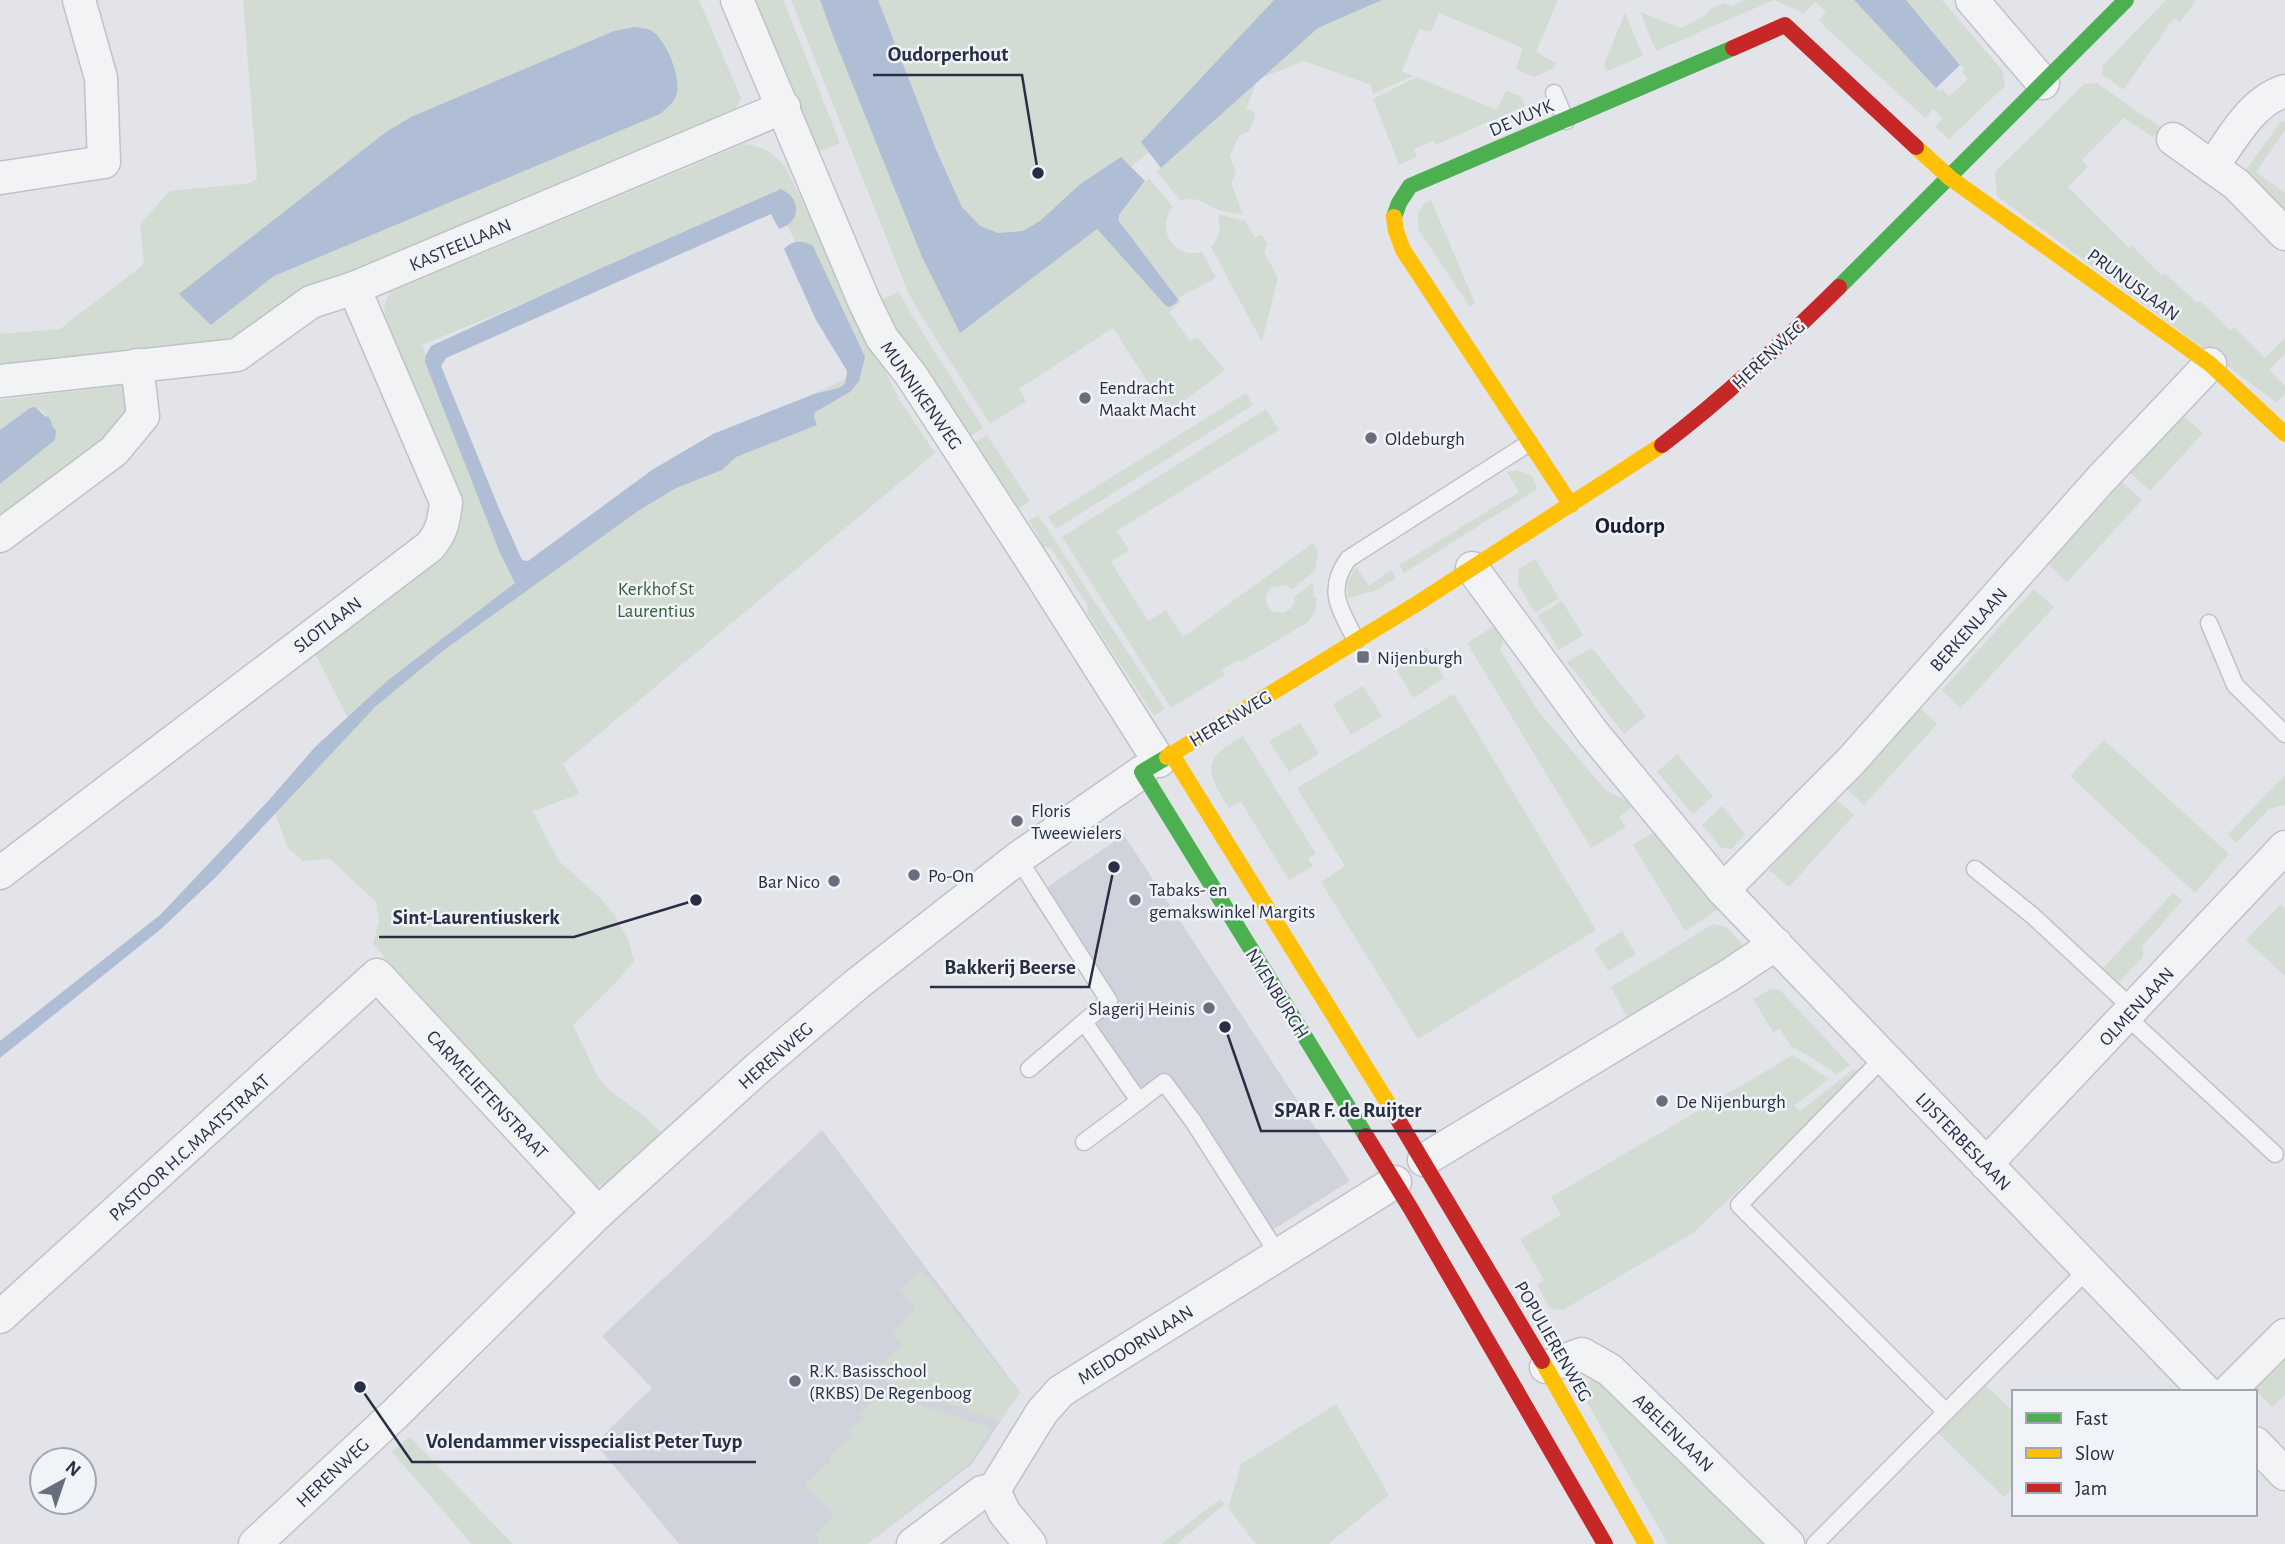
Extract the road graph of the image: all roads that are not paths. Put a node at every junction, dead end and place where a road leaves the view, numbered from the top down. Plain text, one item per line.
1 (79, 0) edge
2 (737, 0) edge
3 (1972, 0) edge
4 (2126, 0) edge
5 (2043, 83) junction
6 (2285, 91) edge
7 (1554, 93) dead end
8 (784, 107) junction
9 (1566, 121) junction
10 (2173, 139) dead end
11 (2212, 167) junction
12 (0, 177) edge
13 (1950, 178) junction
14 (2285, 234) edge
15 (355, 288) junction
16 (2210, 364) junction
17 (137, 365) junction
18 (0, 381) edge
19 (2280, 420) edge
20 (1530, 442) junction
21 (1571, 505) junction
22 (0, 536) edge
23 (1472, 568) junction
24 (2209, 623) dead end
25 (1356, 641) junction
26 (2285, 734) edge
27 (1158, 762) junction
28 (2285, 847) edge
29 (1018, 858) junction
30 (1975, 869) dead end
31 (0, 873) edge
32 (1723, 890) junction
33 (1776, 944) junction
34 (377, 975) joint
35 (2129, 1012) junction
36 (1084, 1022) junction
37 (1884, 1058) junction
38 (1028, 1069) dead end
39 (1139, 1101) junction
40 (1084, 1142) dead end
41 (2275, 1154) dead end
42 (1986, 1164) junction
43 (1409, 1171) junction
44 (598, 1213) junction
45 (1278, 1254) junction
46 (2087, 1270) junction
47 (0, 1317) edge
48 (2285, 1335) edge
49 (1546, 1367) junction
50 (2204, 1390) edge
51 (2230, 1390) edge
52 (1946, 1412) junction
53 (2257, 1445) edge
54 (2285, 1474) edge
55 (993, 1490) junction
56 (255, 1544) edge
57 (913, 1544) edge
58 (1030, 1544) edge
59 (1605, 1544) edge
60 (1646, 1544) edge
61 (1788, 1544) edge
62 (1815, 1544) edge

1 - 12 street
2 - 8 street, MUNNIKENWEG
3 - 5 street
4 - 5 street, HERENWEG
5 - 13 street, HERENWEG
6 - 11 street
7 - 9 lane
8 - 15 street, KASTEELLAAN
8 - 27 street, MUNNIKENWEG
9 - 13 street, DE VUYK
9 - 20 street, DE VUYK
10 - 11 street
11 - 14 street
13 - 16 street, PRUNUSLAAN
13 - 21 street, HERENWEG
15 - 17 street, KASTEELLAAN
15 - 31 street, SLOTLAAN
16 - 19 street, PRUNUSLAAN
16 - 32 street, BERKENLAAN
17 - 18 street, KASTEELLAAN
17 - 22 street
20 - 21 street, DE VUYK
20 - 25 lane
21 - 23 street, HERENWEG
23 - 25 street, HERENWEG
23 - 32 street
24 - 26 lane
25 - 27 street, HERENWEG
27 - 29 street, HERENWEG
27 - 43 street, NYENBURGH
27 - 43 street, NYENBURGH
28 - 35 street, OLMENLAAN
29 - 36 lane
29 - 44 street, HERENWEG
30 - 35 lane
32 - 33 street, LIJSTERBESLAAN
33 - 37 street, LIJSTERBESLAAN
33 - 43 street
34 - 44 street, CARMELIETENSTRAAT
34 - 47 street, PASTOOR H.C.MAATSTRAAT
35 - 41 lane
35 - 42 street, OLMENLAAN
36 - 38 lane
36 - 39 lane
37 - 42 street, LIJSTERBESLAAN
37 - 52 lane
39 - 40 lane
39 - 45 lane
42 - 46 street, LIJSTERBESLAAN
43 - 45 street, MEIDOORNLAAN
43 - 49 street, POPULIERENWEG
43 - 59 street
44 - 56 street, HERENWEG
45 - 55 street, MEIDOORNLAAN
46 - 50 street, LIJSTERBESLAAN
46 - 52 lane
48 - 51 street
49 - 60 street, POPULIERENWEG
49 - 61 street, ABELENLAAN
52 - 62 lane
53 - 54 street
55 - 57 street, MEIDOORNLAAN
55 - 58 street

